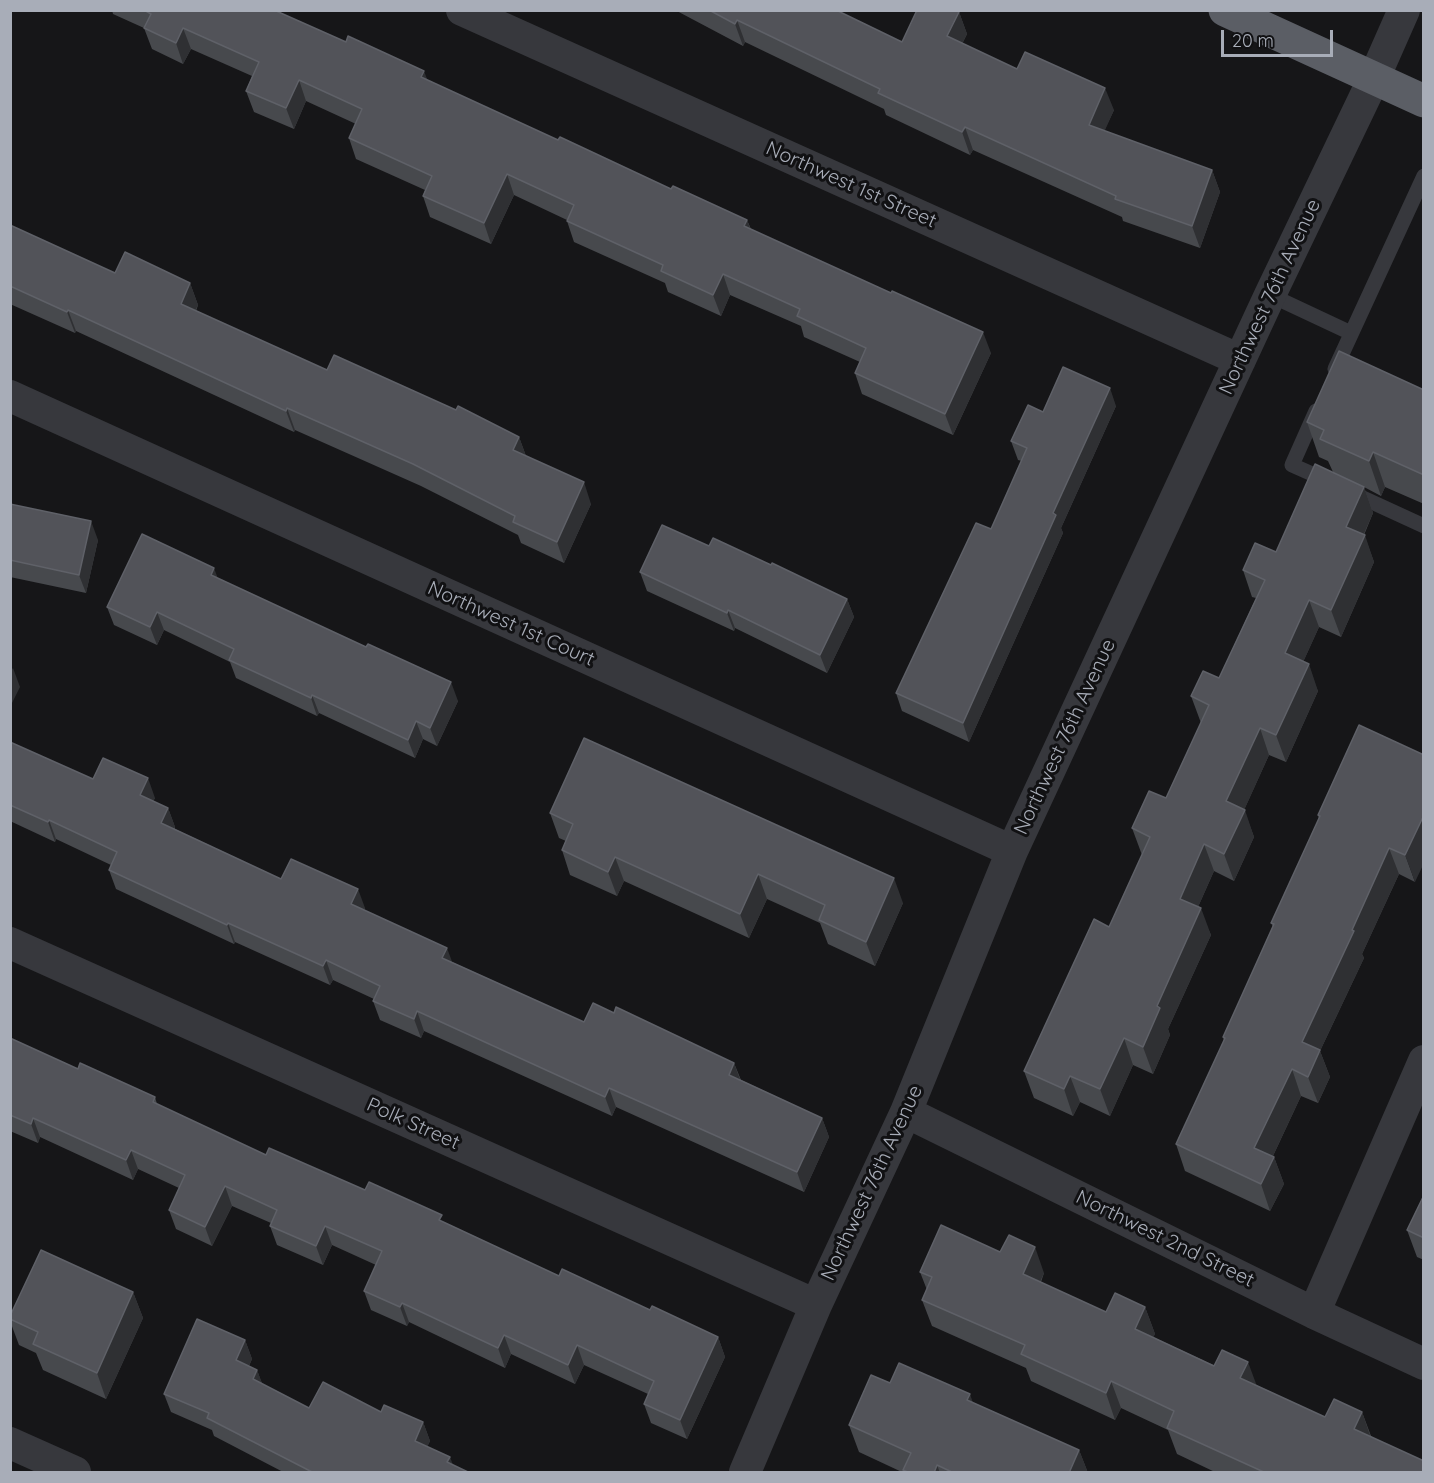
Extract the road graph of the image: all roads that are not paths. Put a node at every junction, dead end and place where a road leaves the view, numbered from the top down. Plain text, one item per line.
1 (462, 10) edge
2 (1226, 10) edge
3 (1404, 10) edge
4 (1374, 78) junction
5 (1424, 101) edge
6 (1424, 176) edge
7 (1270, 295) junction
8 (1351, 333) junction
9 (1240, 360) junction
10 (10, 396) edge
11 (1424, 526) edge
12 (1012, 851) junction
13 (10, 943) edge
14 (1424, 1061) edge
15 (906, 1112) junction
16 (816, 1305) junction
17 (1314, 1313) junction
18 (1424, 1364) edge
19 (10, 1443) edge
20 (75, 1473) edge
21 (745, 1473) edge

1 - 9 street, Northwest 1st Street
2 - 4 highway
3 - 4 street, Northwest 76th Avenue
4 - 5 highway
4 - 7 street, Northwest 76th Avenue
6 - 8 lane
7 - 8 lane
7 - 9 street, Northwest 76th Avenue
8 - 11 lane
9 - 12 street, Northwest 76th Avenue
10 - 12 street, Northwest 1st Court
12 - 15 street, Northwest 76th Avenue
13 - 16 street, Polk Street
14 - 17 street
15 - 16 street, Northwest 76th Avenue
15 - 17 street, Northwest 2nd Street
16 - 21 street, Northwest 76th Avenue
17 - 18 street, Northwest 2nd Street
19 - 20 street

